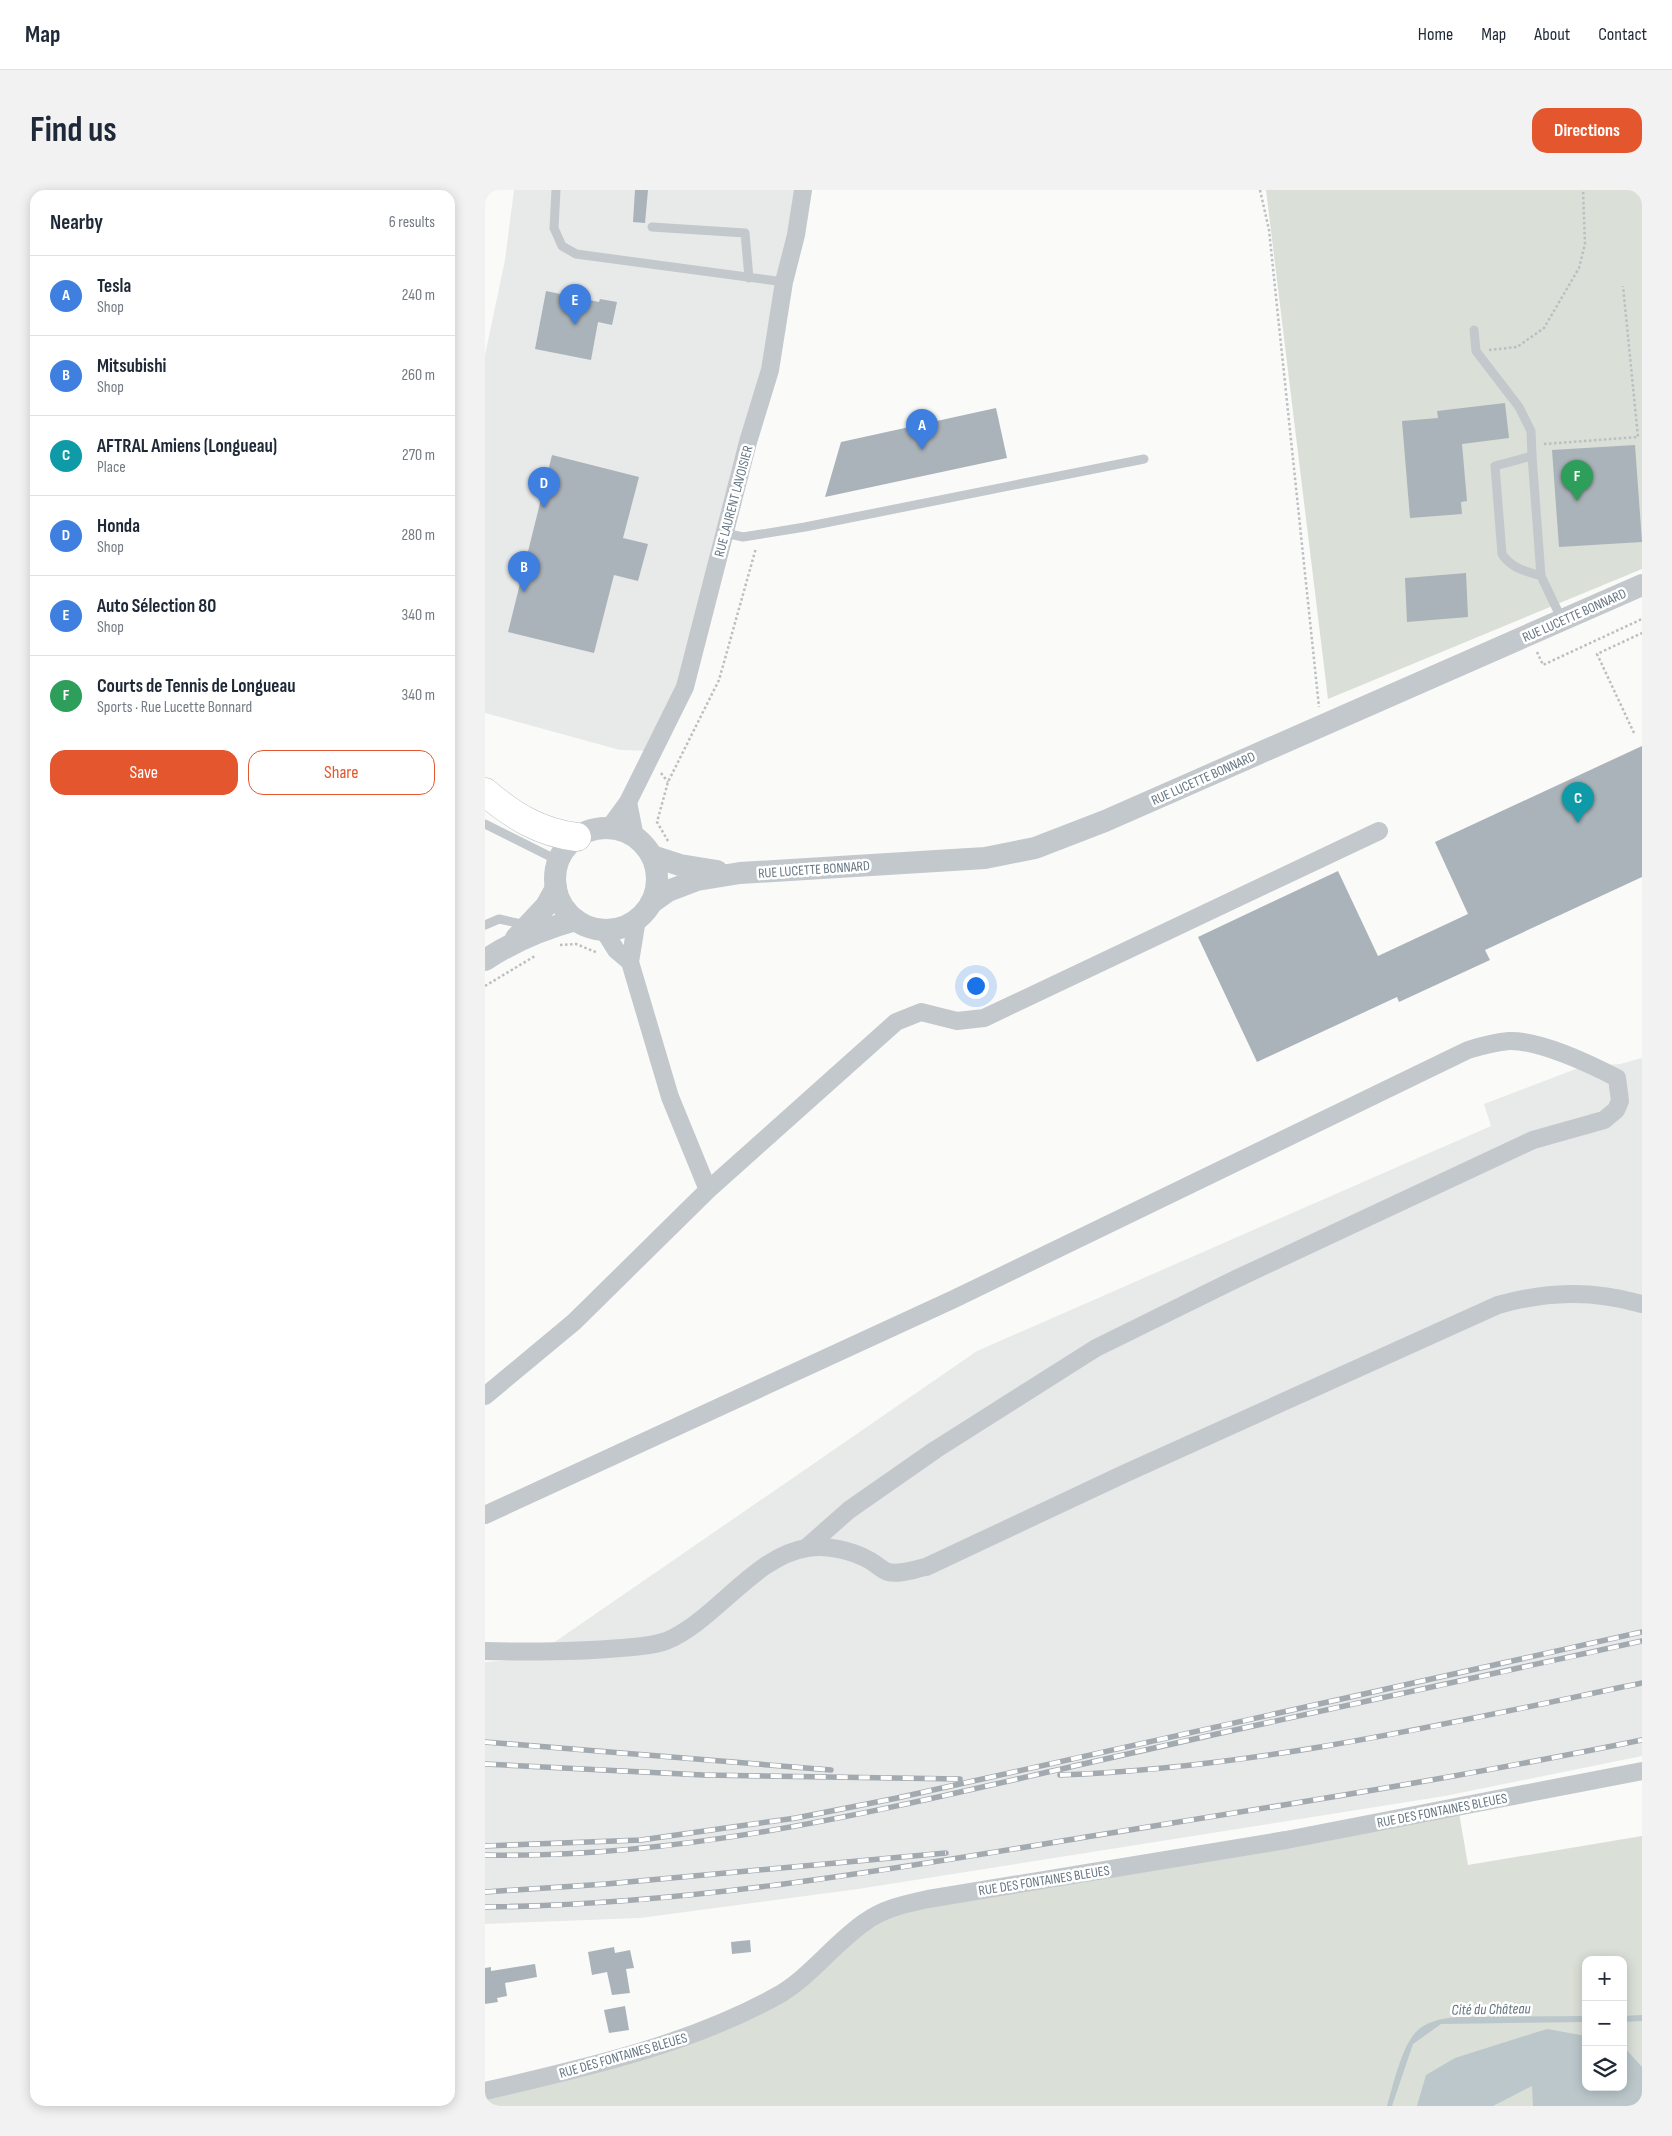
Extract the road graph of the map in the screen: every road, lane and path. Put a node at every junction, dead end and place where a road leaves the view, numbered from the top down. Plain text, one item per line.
1 (557, 190) edge
2 (803, 190) edge
3 (1260, 190) edge
4 (1583, 190) edge
5 (652, 227) dead end
6 (749, 278) junction
7 (784, 282) junction
8 (1623, 286) dead end
9 (1474, 330) dead end
10 (1476, 351) junction
11 (1532, 445) junction
12 (1531, 456) junction
13 (1144, 459) dead end
14 (725, 533) junction
15 (758, 535) junction
16 (1541, 576) junction
17 (1642, 585) edge
18 (1642, 619) edge
19 (1562, 620) junction
20 (1642, 633) edge
21 (1529, 635) junction
22 (1321, 726) junction
23 (1634, 733) dead end
24 (485, 792) edge
25 (628, 802) junction
26 (485, 824) edge
27 (609, 828) junction
28 (1379, 831) dead end
29 (635, 836) junction
30 (577, 837) junction
31 (652, 856) junction
32 (559, 861) junction
33 (680, 865) junction
34 (740, 873) junction
35 (556, 888) junction
36 (644, 911) junction
37 (576, 920) junction
38 (485, 925) edge
39 (527, 925) junction
40 (603, 929) junction
41 (512, 943) junction
42 (485, 960) edge
43 (630, 962) junction
44 (708, 1190) junction
45 (1642, 1304) edge
46 (485, 1396) edge
47 (485, 1515) edge
48 (806, 1548) junction
49 (485, 1651) edge
50 (1642, 1771) edge
51 (485, 2091) edge

1 - 6 lane
2 - 7 street, RUE LAURENT LAVOISIER
3 - 22 path
4 - 10 path
5 - 6 lane
6 - 7 lane
7 - 14 street, RUE LAURENT LAVOISIER
8 - 11 path
9 - 10 lane
10 - 11 lane
11 - 12 lane
12 - 16 lane
12 - 16 lane
13 - 15 lane
14 - 15 lane
14 - 25 street, RUE LAURENT LAVOISIER
15 - 33 path
16 - 19 lane
17 - 19 street, RUE LUCETTE BONNARD
18 - 21 path
19 - 21 street, RUE LUCETTE BONNARD
20 - 23 path
21 - 22 street, RUE LUCETTE BONNARD
22 - 34 street, RUE LUCETTE BONNARD
24 - 30 highway
25 - 27 street, RUE LAURENT LAVOISIER
25 - 29 street
26 - 32 lane
27 - 29 street
27 - 30 street
28 - 44 street
29 - 31 street
30 - 32 street
31 - 33 street, RUE LUCETTE BONNARD
31 - 36 street
32 - 35 street
33 - 34 street, RUE LUCETTE BONNARD
34 - 36 street, RUE LUCETTE BONNARD
35 - 37 street
35 - 39 street
36 - 40 street
36 - 43 street
37 - 40 street
37 - 41 street
38 - 39 lane
39 - 41 street
40 - 43 street
41 - 42 street
43 - 44 street
44 - 46 street
45 - 48 street
47 - 48 street
48 - 49 street
50 - 51 street, RUE DES FONTAINES BLEUES

